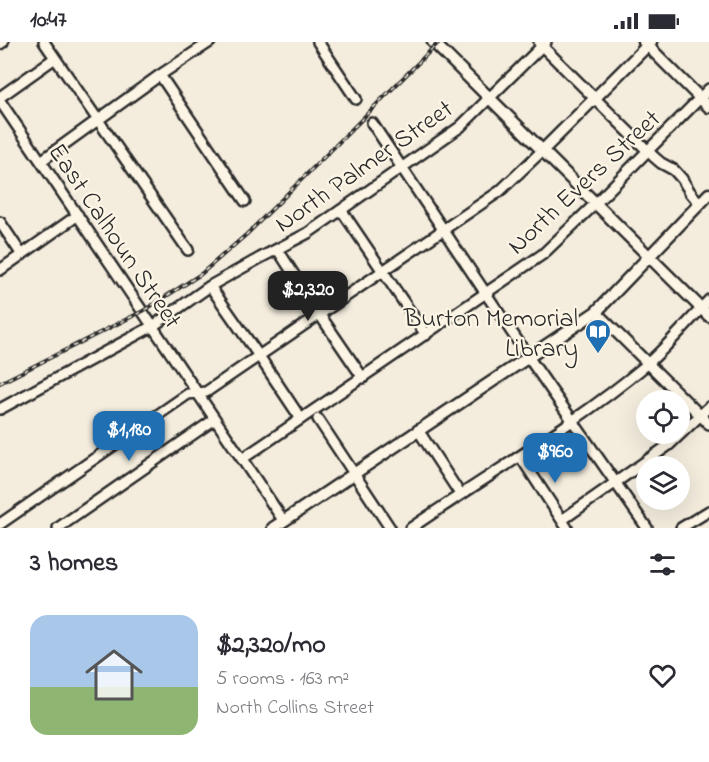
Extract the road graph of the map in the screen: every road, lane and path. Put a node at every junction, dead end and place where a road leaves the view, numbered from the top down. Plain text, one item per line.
1 (44, 42) edge
2 (210, 42) edge
3 (318, 42) edge
4 (433, 42) edge
5 (542, 43) edge
6 (647, 43) edge
7 (55, 58) junction
8 (160, 75) junction
9 (709, 89) edge
10 (489, 98) junction
11 (595, 98) junction
12 (700, 98) junction
13 (0, 99) edge
14 (356, 99) dead end
15 (709, 107) edge
16 (99, 120) junction
17 (372, 123) dead end
18 (542, 151) junction
19 (648, 151) junction
20 (41, 161) junction
21 (402, 167) junction
22 (709, 194) edge
23 (244, 201) dead end
24 (596, 204) junction
25 (700, 204) junction
26 (342, 211) junction
27 (78, 215) junction
28 (0, 222) edge
29 (444, 230) junction
30 (188, 250) dead end
31 (278, 250) junction
32 (22, 255) junction
33 (648, 256) junction
34 (0, 270) edge
35 (383, 272) junction
36 (210, 286) junction
37 (487, 294) junction
38 (706, 308) edge
39 (596, 312) junction
40 (320, 315) junction
41 (153, 326) junction
42 (426, 335) junction
43 (259, 356) junction
44 (528, 356) junction
45 (647, 364) junction
46 (363, 378) junction
47 (197, 394) junction
48 (709, 408) edge
49 (0, 409) edge
50 (701, 416) junction
51 (215, 419) junction
52 (301, 419) junction
53 (318, 419) dead end
54 (573, 421) junction
55 (709, 424) edge
56 (417, 430) junction
57 (520, 456) junction
58 (242, 459) junction
59 (353, 473) junction
60 (615, 483) junction
61 (460, 494) junction
62 (709, 511) edge
63 (283, 520) junction
64 (0, 524) edge
65 (72, 524) edge
66 (565, 524) edge
67 (58, 528) edge
68 (273, 528) edge
69 (390, 528) edge
70 (411, 528) edge
71 (647, 528) edge
72 (681, 528) edge

1 - 7 street
2 - 8 street
3 - 14 street
4 - 10 main road
5 - 10 street, North Palmer Street
5 - 11 street
6 - 11 main road
6 - 12 main road
7 - 13 street
7 - 16 street
8 - 16 street
8 - 23 street
9 - 12 street, North Evers Street
10 - 18 main road
10 - 21 street, North Palmer Street
11 - 18 main road
11 - 19 street
12 - 15 main road
12 - 19 street, North Evers Street
13 - 20 street, East Calhoun Street
16 - 20 street
16 - 30 street
17 - 21 street
18 - 24 main road
18 - 29 street
19 - 24 street, North Evers Street
19 - 25 street
20 - 27 street, East Calhoun Street
21 - 26 street, North Palmer Street
21 - 29 street
22 - 25 main road
24 - 33 main road
24 - 37 street, North Evers Street
25 - 33 main road
26 - 31 street, North Palmer Street
26 - 35 street
27 - 32 street
27 - 41 street, East Calhoun Street
28 - 32 street
29 - 35 street
29 - 37 street
31 - 36 street, North Palmer Street
31 - 40 street
32 - 34 street
33 - 38 main road
33 - 39 main road
35 - 40 street
35 - 42 street
36 - 41 street, North Palmer Street
36 - 43 street
37 - 42 street, North Evers Street
37 - 44 street
38 - 45 street
39 - 44 main road
39 - 45 street
40 - 43 street
40 - 46 street
41 - 47 street, East Calhoun Street
41 - 49 street, North Palmer Street
42 - 46 street, North Evers Street
43 - 47 street
43 - 52 street
44 - 54 street
44 - 56 main road
45 - 50 street
45 - 54 street
46 - 52 street, North Evers Street
47 - 51 street, East Calhoun Street
47 - 64 street
48 - 50 street
50 - 55 street
50 - 60 street
51 - 58 street, East Calhoun Street
51 - 65 street
52 - 58 street, North Evers Street
53 - 59 street
54 - 57 street
54 - 60 street
56 - 59 main road
56 - 61 street
57 - 61 street
57 - 66 street
58 - 63 street, East Calhoun Street
59 - 63 main road
59 - 69 street
60 - 66 street
60 - 71 street
61 - 70 street
62 - 72 street
63 - 68 main road
65 - 67 street

